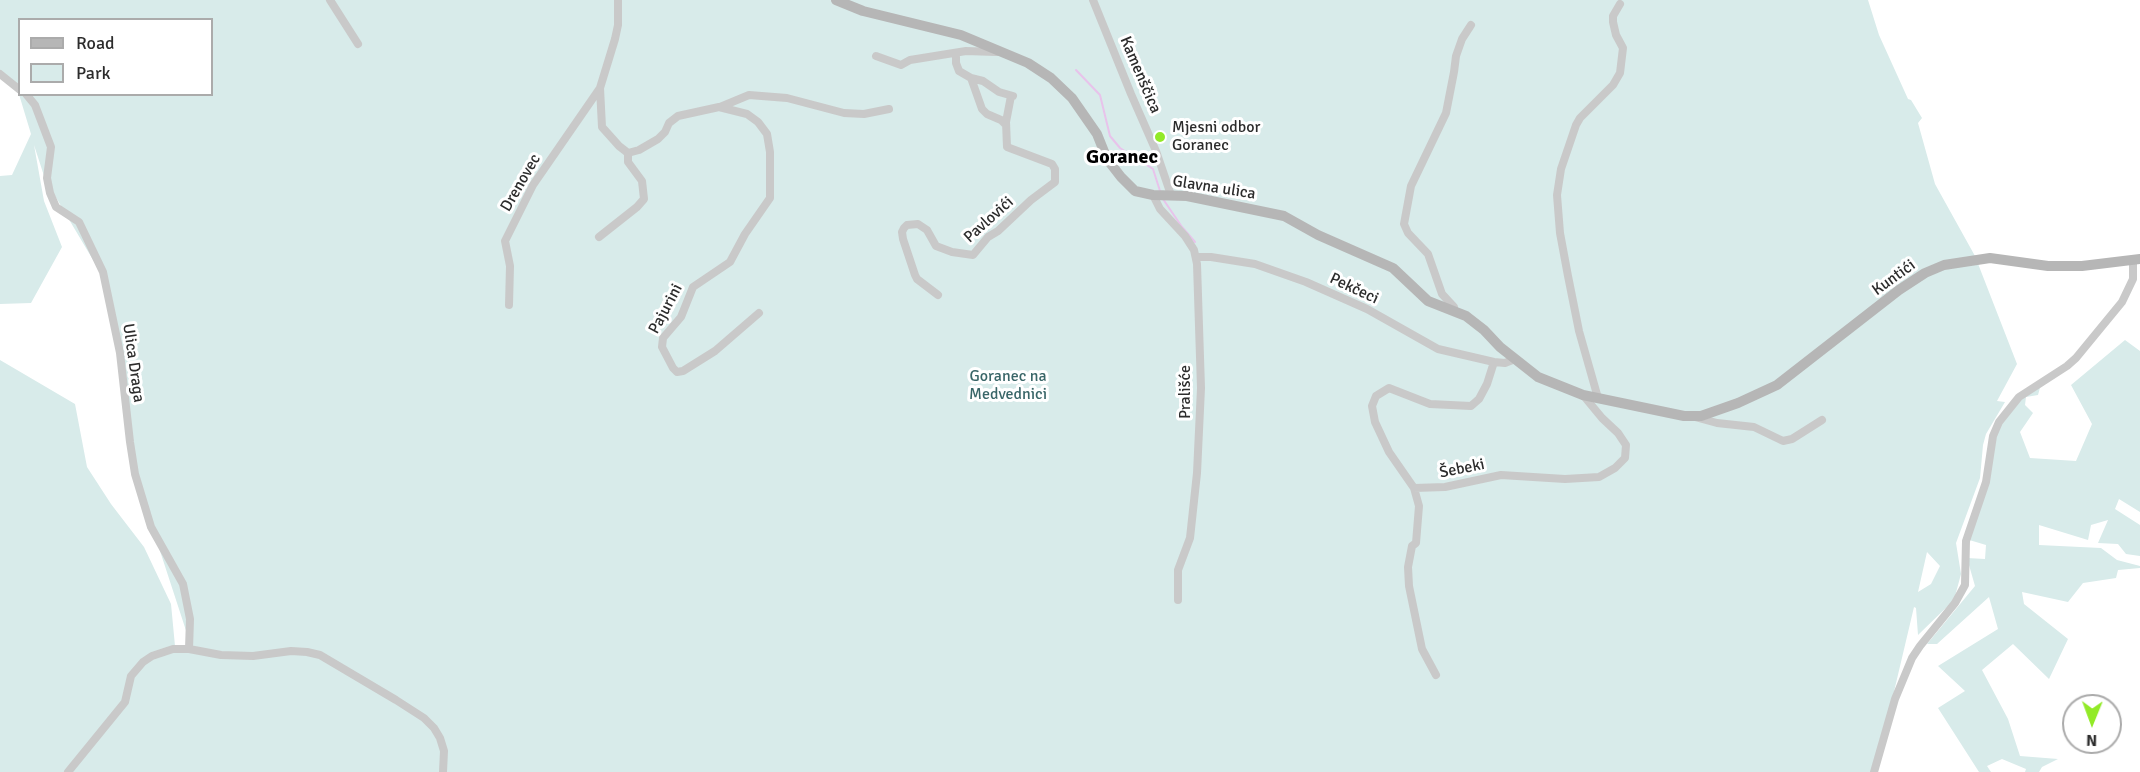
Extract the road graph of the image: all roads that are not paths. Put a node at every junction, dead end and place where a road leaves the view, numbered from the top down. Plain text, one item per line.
1 (330, 0) edge
2 (618, 0) edge
3 (836, 0) edge
4 (1094, 0) edge
5 (1620, 4) dead end
6 (1471, 25) dead end
7 (358, 44) dead end
8 (956, 52) junction
9 (1001, 52) junction
10 (876, 56) dead end
11 (0, 74) edge
12 (971, 78) junction
13 (18, 88) edge
14 (600, 88) junction
15 (28, 96) edge
16 (719, 107) junction
17 (890, 109) dead end
18 (1006, 125) junction
19 (628, 153) junction
20 (1159, 195) junction
21 (599, 237) dead end
22 (1196, 257) junction
23 (2136, 260) edge
24 (938, 295) dead end
25 (509, 305) dead end
26 (1454, 311) junction
27 (759, 313) dead end
28 (1515, 359) junction
29 (1494, 362) junction
30 (1583, 395) junction
31 (1598, 398) junction
32 (1694, 416) junction
33 (1822, 420) dead end
34 (1414, 488) junction
35 (1178, 600) dead end
36 (189, 649) junction
37 (1436, 675) dead end
38 (68, 772) edge
39 (443, 772) edge
40 (1874, 772) edge

1 - 7 street
2 - 14 street
3 - 9 street, Glavna ulica
4 - 20 street, Kamenščica
5 - 31 street
6 - 26 street, Glavna ulica
8 - 9 street
8 - 10 street
8 - 12 street, Pavlovići
9 - 20 street, Glavna ulica
11 - 13 street
12 - 18 street, Pavlovići
12 - 18 street, Pavlovići
14 - 19 street
14 - 25 street, Drenovec
15 - 36 street, Ulica Draga
16 - 17 street, Pajurini
16 - 19 street, Pajurini
16 - 27 street, Pajurini
18 - 24 street, Pavlovići
19 - 21 street
20 - 22 street, Prališće
20 - 26 street, Glavna ulica
22 - 29 street, Pekčeci
22 - 35 street, Prališće
23 - 32 street, Kuntići
23 - 40 street
26 - 28 street, Glavna ulica
28 - 29 street, Pekčeci
28 - 30 street, Glavna ulica
29 - 34 street
30 - 31 street, Kuntići
30 - 34 street, Šebeki
31 - 32 street, Kuntići
32 - 33 street, Kuntići
34 - 37 street
36 - 38 street
36 - 39 street

